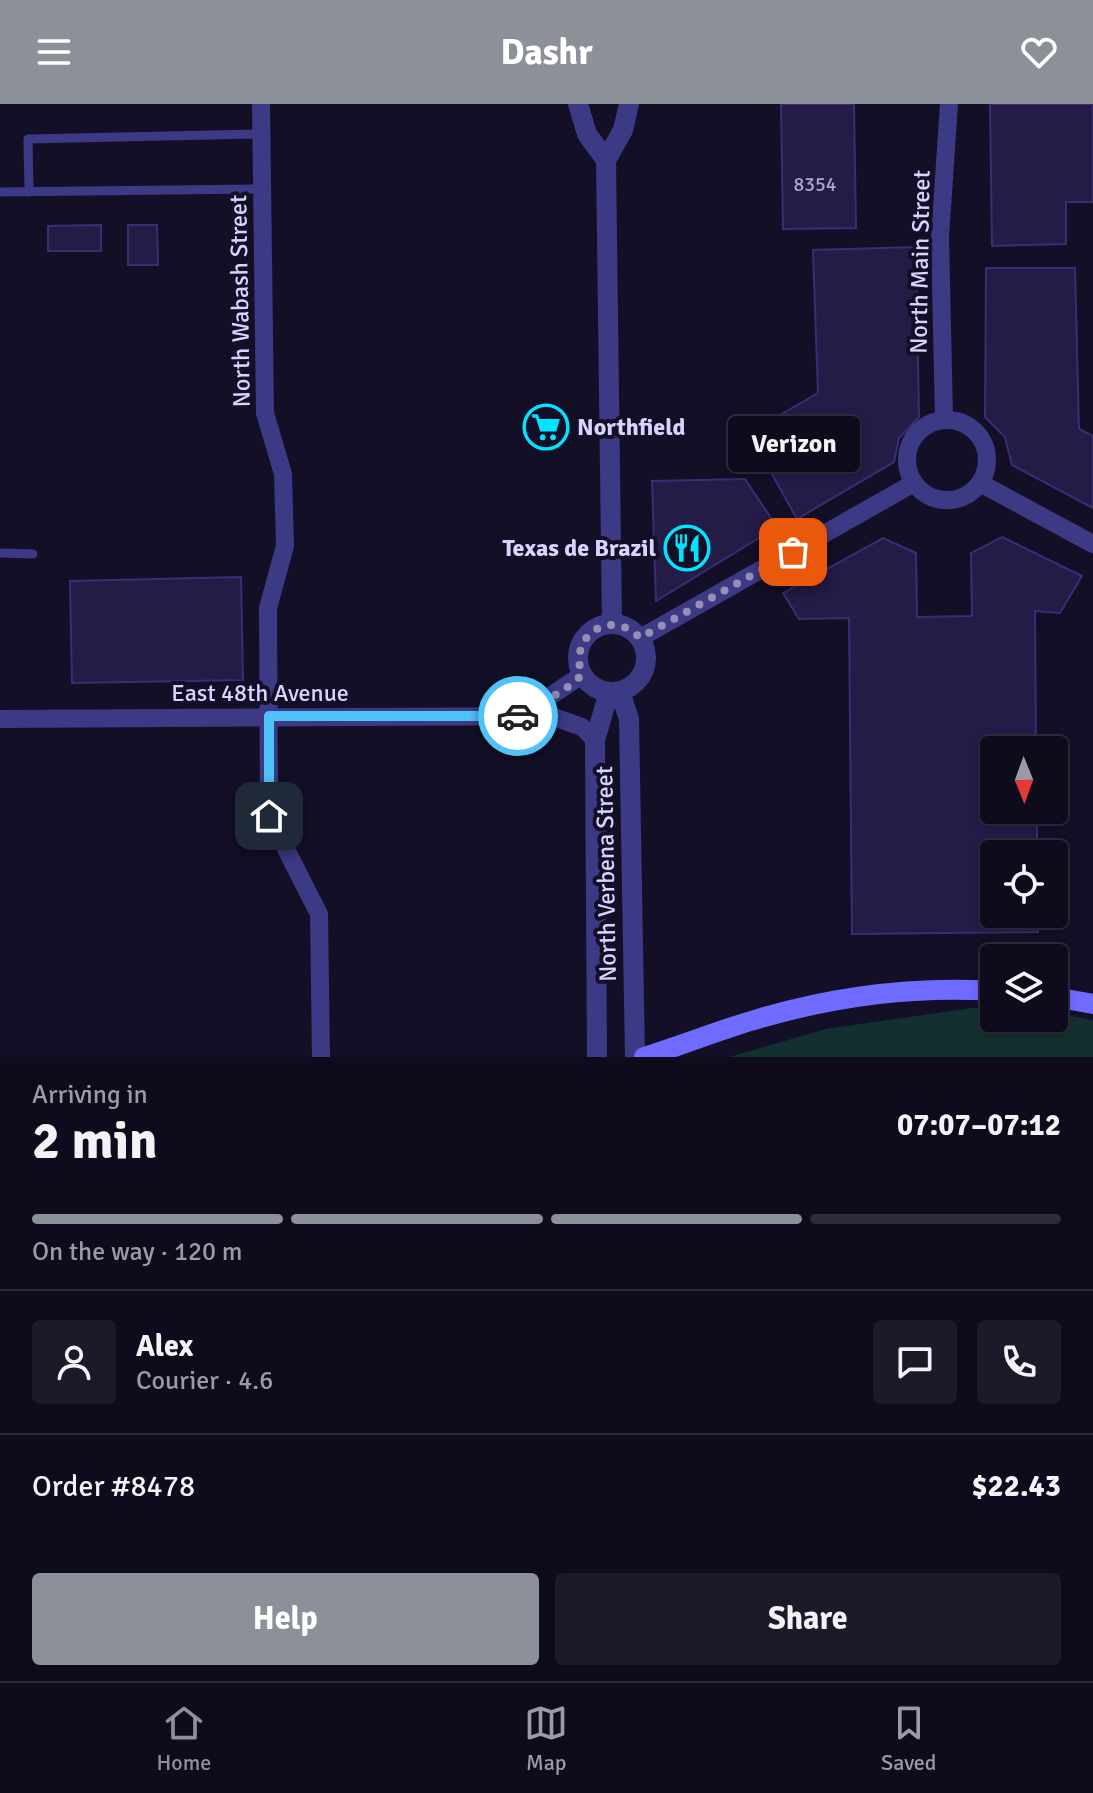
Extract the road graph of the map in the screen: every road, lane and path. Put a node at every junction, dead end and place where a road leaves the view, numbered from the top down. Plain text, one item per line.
1 (261, 104) edge
2 (578, 104) edge
3 (629, 104) edge
4 (949, 104) edge
5 (261, 134) junction
6 (606, 160) junction
7 (262, 189) junction
8 (0, 192) edge
9 (29, 192) junction
10 (944, 420) junction
11 (914, 483) junction
12 (980, 483) junction
13 (1093, 544) edge
14 (0, 553) edge
15 (33, 554) dead end
16 (612, 624) junction
17 (640, 638) junction
18 (582, 675) junction
19 (614, 692) junction
20 (269, 716) junction
21 (520, 716) junction
22 (0, 719) edge
23 (595, 740) junction
24 (980, 991) edge
25 (1068, 1000) edge
26 (1093, 1004) edge
27 (321, 1057) edge
28 (597, 1057) edge
29 (635, 1057) edge
30 (644, 1057) edge

1 - 5 street, North Wabash Street
2 - 6 street
3 - 6 street
4 - 10 street, North Main Street
5 - 7 street, North Wabash Street
5 - 9 lane
6 - 16 street
7 - 9 lane
7 - 20 street, North Wabash Street
8 - 9 lane
10 - 11 street
10 - 12 street
11 - 12 street
11 - 17 street
12 - 13 street
14 - 15 lane
16 - 17 street
16 - 18 street
17 - 19 street
18 - 19 street
18 - 21 street
19 - 23 street, North Verbena Street
19 - 29 street, North Verbena Street
20 - 21 street, East 48th Avenue
20 - 22 street, East 48th Avenue
20 - 27 street, North Wabash Street
21 - 23 street, East 48th Avenue
23 - 28 street, North Verbena Street
24 - 30 main road
25 - 26 main road

